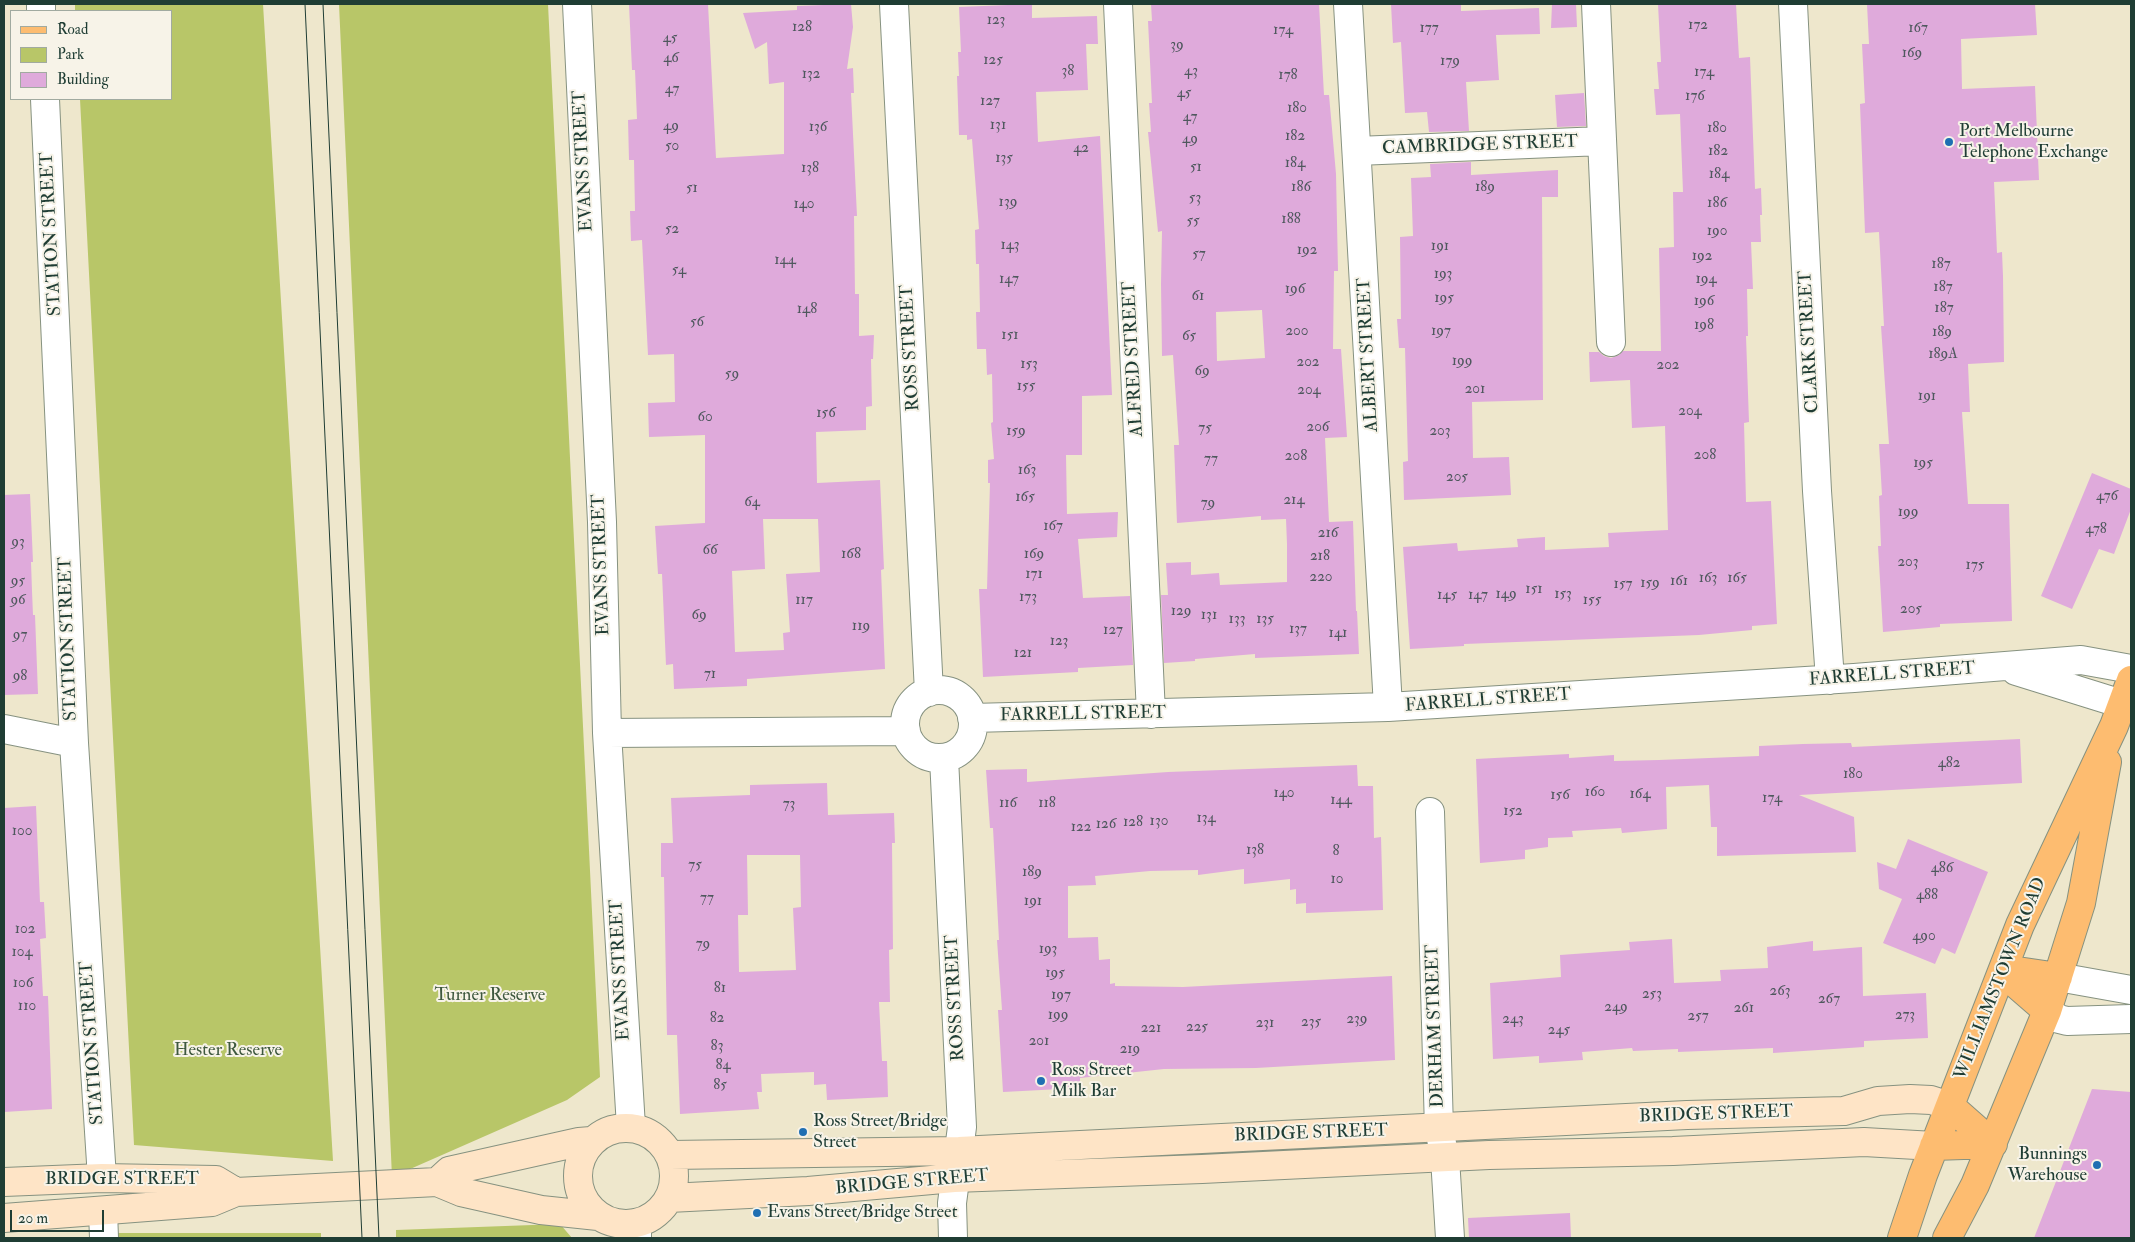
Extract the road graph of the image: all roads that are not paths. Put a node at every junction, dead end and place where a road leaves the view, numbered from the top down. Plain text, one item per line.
1 (576, 4) edge
2 (894, 4) edge
3 (1118, 4) edge
4 (1348, 4) edge
5 (1596, 4) edge
6 (1793, 4) edge
7 (45, 100) edge
8 (1602, 141) junction
9 (1357, 151) junction
10 (1612, 342) dead end
11 (2003, 667) junction
12 (2131, 669) edge
13 (1830, 680) junction
14 (929, 692) junction
15 (2122, 704) edge
16 (1388, 707) junction
17 (1150, 714) junction
18 (972, 718) junction
19 (4, 729) edge
20 (906, 731) junction
21 (607, 733) junction
22 (74, 743) junction
23 (944, 758) junction
24 (1430, 812) dead end
25 (2003, 971) junction
26 (2058, 977) junction
27 (2131, 990) edge
28 (2047, 1011) junction
29 (2131, 1019) edge
30 (1950, 1106) junction
31 (630, 1127) junction
32 (1439, 1129) junction
33 (591, 1142) junction
34 (1993, 1144) junction
35 (1934, 1146) junction
36 (670, 1155) junction
37 (1445, 1158) junction
38 (956, 1165) junction
39 (102, 1178) junction
40 (4, 1182) edge
41 (437, 1182) junction
42 (236, 1192) junction
43 (669, 1198) junction
44 (103, 1211) junction
45 (598, 1216) junction
46 (4, 1218) edge
47 (637, 1231) edge
48 (104, 1238) edge
49 (953, 1238) edge
50 (1450, 1238) edge
51 (1902, 1238) edge
52 (1947, 1238) edge

1 - 21 street, EVANS STREET
2 - 14 street, ROSS STREET
3 - 17 street, ALFRED STREET
4 - 9 street, ALBERT STREET
5 - 8 street, CAMBRIDGE STREET
6 - 13 street, CLARK STREET
7 - 22 street, STATION STREET
8 - 9 street, CAMBRIDGE STREET
8 - 10 street, CAMBRIDGE STREET
9 - 16 street, ALBERT STREET
11 - 12 street, FARRELL STREET
11 - 13 street, FARRELL STREET
11 - 15 street, FARRELL STREET
13 - 16 street, FARRELL STREET
14 - 18 street
14 - 20 street
15 - 25 main road, WILLIAMSTOWN ROAD
15 - 26 main road
16 - 17 street, FARRELL STREET
17 - 18 street, FARRELL STREET
18 - 23 street
19 - 22 street
20 - 21 street
20 - 23 street
21 - 31 street, EVANS STREET
22 - 39 street, STATION STREET
23 - 38 street, ROSS STREET
24 - 32 street, DERHAM STREET
25 - 26 main road
25 - 28 main road
25 - 30 main road, WILLIAMSTOWN ROAD
26 - 27 street
26 - 28 main road
28 - 29 street
28 - 34 main road
30 - 32 street, BRIDGE STREET
30 - 34 main road
30 - 35 main road, WILLIAMSTOWN ROAD
31 - 33 street
31 - 36 street
32 - 37 street, DERHAM STREET
32 - 38 street, BRIDGE STREET
33 - 41 street, BRIDGE STREET
33 - 45 street
34 - 35 main road
34 - 52 main road
35 - 37 street, BRIDGE STREET
35 - 51 main road, WILLIAMSTOWN ROAD
36 - 38 street, BRIDGE STREET
36 - 43 street
37 - 38 street, BRIDGE STREET
37 - 50 street, DERHAM STREET
38 - 43 street, BRIDGE STREET
38 - 49 street, ROSS STREET
39 - 40 street, BRIDGE STREET
39 - 42 street, BRIDGE STREET
41 - 42 street, BRIDGE STREET
41 - 45 street, BRIDGE STREET
42 - 44 street, BRIDGE STREET
43 - 47 street
44 - 46 street, BRIDGE STREET
44 - 48 street
45 - 47 street

